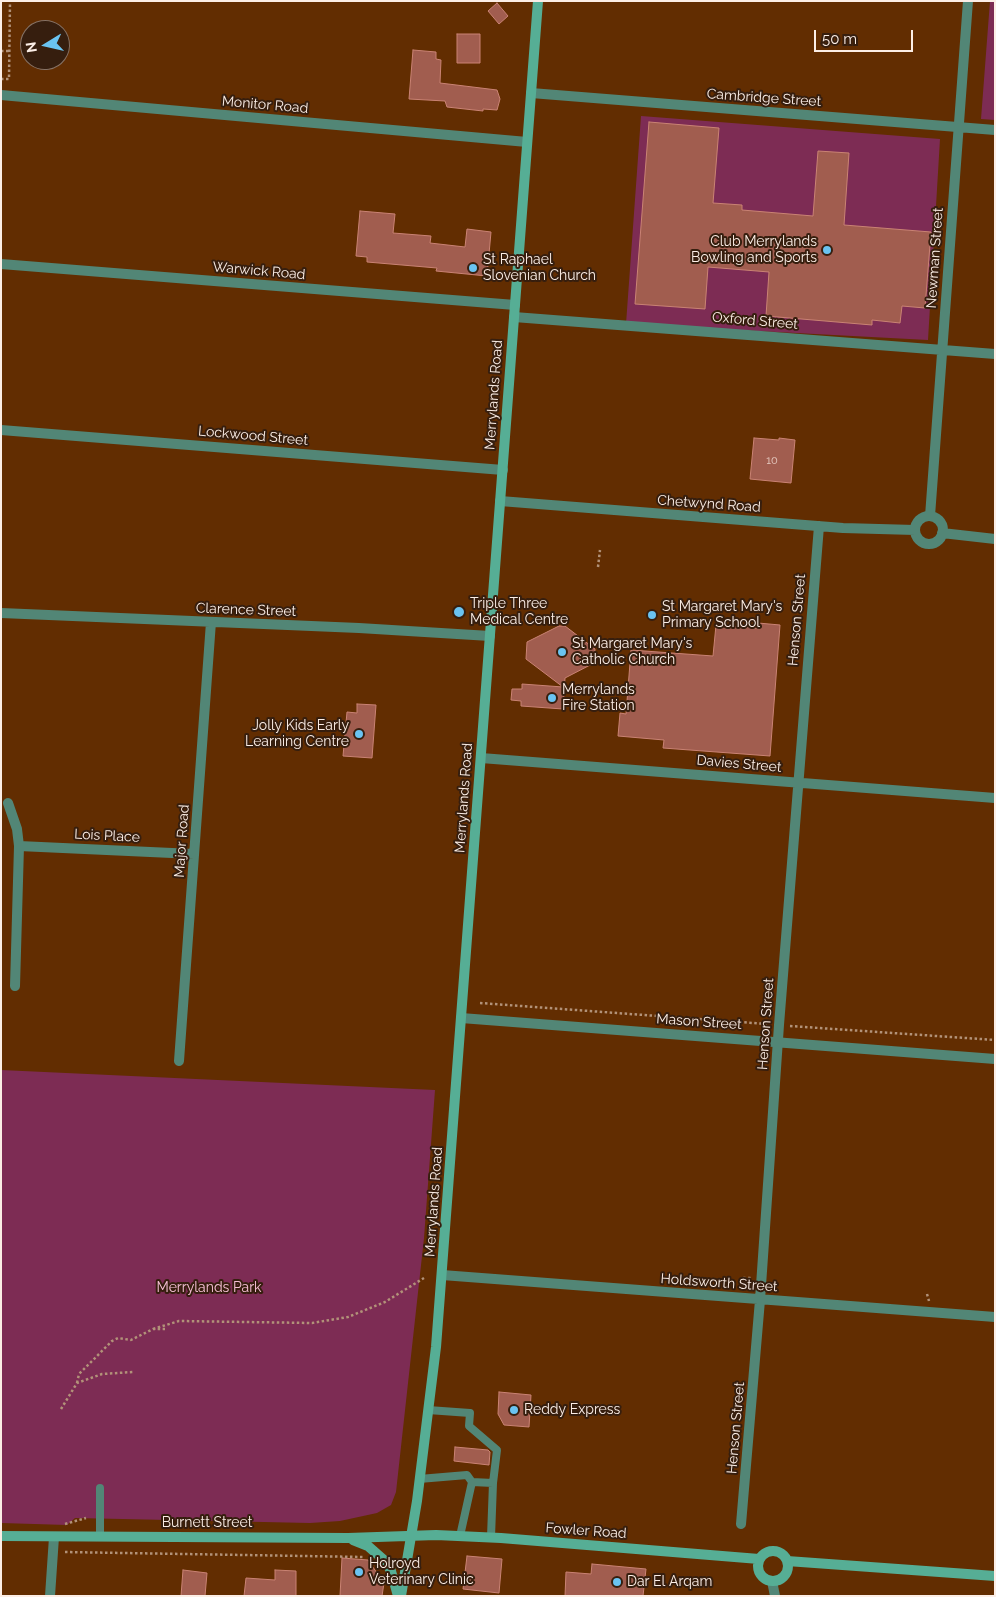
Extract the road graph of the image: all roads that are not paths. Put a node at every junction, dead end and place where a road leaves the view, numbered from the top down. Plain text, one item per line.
1 (538, 1) edge
2 (968, 1) edge
3 (531, 93) junction
4 (1, 95) edge
5 (958, 127) junction
6 (995, 130) edge
7 (527, 142) junction
8 (1, 264) edge
9 (515, 306) junction
10 (514, 317) junction
11 (943, 350) junction
12 (995, 354) edge
13 (1, 430) edge
14 (503, 470) junction
15 (500, 501) junction
16 (930, 516) junction
17 (819, 526) junction
18 (915, 530) junction
19 (942, 533) junction
20 (995, 539) edge
21 (1, 613) edge
22 (211, 622) junction
23 (490, 636) junction
24 (480, 758) junction
25 (798, 783) junction
26 (995, 798) edge
27 (8, 803) dead end
28 (19, 846) junction
29 (194, 854) junction
30 (15, 986) dead end
31 (461, 1018) junction
32 (778, 1041) junction
33 (995, 1058) edge
34 (179, 1061) dead end
35 (442, 1275) junction
36 (760, 1300) junction
37 (995, 1317) edge
38 (428, 1410) junction
39 (419, 1479) junction
40 (472, 1482) junction
41 (493, 1483) junction
42 (100, 1488) dead end
43 (741, 1524) dead end
44 (412, 1535) junction
45 (1, 1536) edge
46 (460, 1536) junction
47 (54, 1537) junction
48 (100, 1537) junction
49 (348, 1538) junction
50 (491, 1538) junction
51 (759, 1559) junction
52 (787, 1561) junction
53 (995, 1576) edge
54 (772, 1581) junction
55 (50, 1596) edge
56 (400, 1596) edge
57 (775, 1596) edge

1 - 3 main road, Merrylands Road
2 - 5 street, Newman Street
3 - 5 street, Cambridge Street
3 - 7 main road, Merrylands Road
4 - 7 street, Monitor Road
5 - 6 street, Cambridge Street
5 - 11 street, Newman Street
7 - 9 main road, Merrylands Road
8 - 9 street, Warwick Road
9 - 10 main road, Merrylands Road
10 - 11 street, Oxford Street
10 - 14 main road, Merrylands Road
11 - 12 street, Oxford Street
11 - 16 street, Newman Street
13 - 14 street, Lockwood Street
14 - 15 main road, Merrylands Road
15 - 17 street, Chetwynd Road
15 - 23 main road, Merrylands Road
16 - 18 street
16 - 19 street
17 - 18 street, Chetwynd Road
17 - 25 street, Henson Street
18 - 19 street
19 - 20 street
21 - 22 street, Clarence Street
22 - 23 street, Clarence Street
22 - 29 street, Major Road
23 - 24 main road, Merrylands Road
24 - 25 street, Davies Street
24 - 31 main road, Merrylands Road
25 - 26 street, Davies Street
25 - 32 street, Henson Street
27 - 28 street
28 - 29 street, Lois Place
28 - 30 street
29 - 34 street, Major Road
31 - 32 street, Mason Street
31 - 35 main road, Merrylands Road
32 - 33 street, Mason Street
32 - 36 street, Henson Street
35 - 36 street, Holdsworth Street
35 - 38 main road, Merrylands Road
36 - 37 street, Holdsworth Street
36 - 43 street, Henson Street
38 - 39 main road, Merrylands Road
38 - 41 lane
39 - 40 lane
39 - 44 main road, Merrylands Road
40 - 41 lane
40 - 46 lane
41 - 50 lane
42 - 48 lane
44 - 46 main road, Fowler Road
44 - 49 main road, Burnett Street
44 - 56 main road, Merrylands Road
45 - 47 main road, Burnett Street
46 - 50 main road, Fowler Road
47 - 48 main road, Burnett Street
47 - 55 street
48 - 49 main road, Burnett Street
49 - 56 main road
50 - 51 main road, Fowler Road
51 - 52 main road
51 - 54 main road
52 - 53 main road
52 - 54 main road
54 - 57 street

